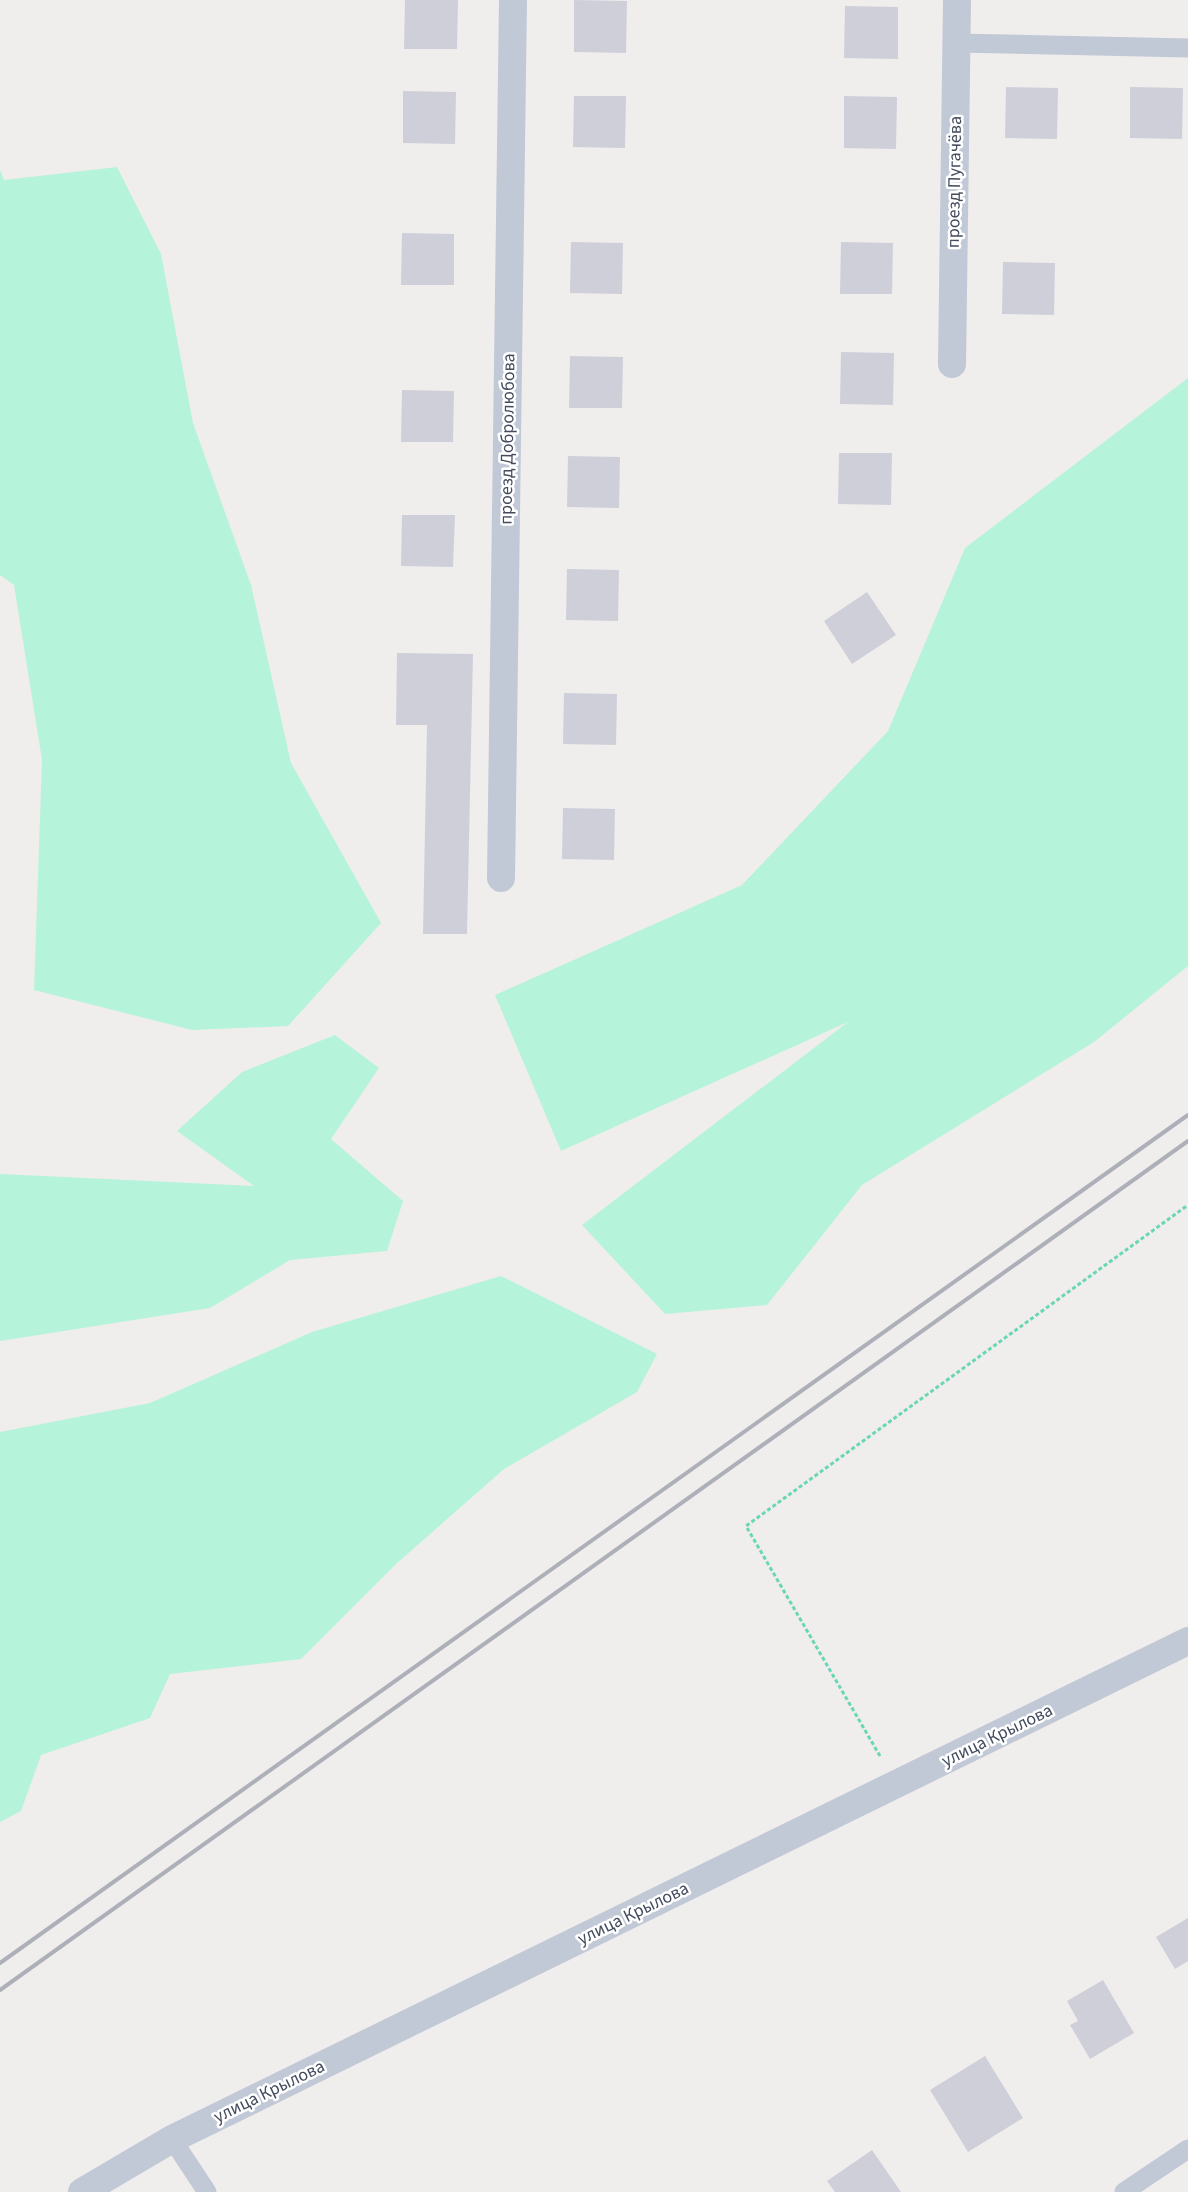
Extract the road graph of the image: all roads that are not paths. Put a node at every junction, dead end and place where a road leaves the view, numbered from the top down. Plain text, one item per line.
1 (513, 0) edge
2 (956, 0) edge
3 (956, 43) junction
4 (1188, 48) edge
5 (952, 364) dead end
6 (501, 878) dead end
7 (1188, 1641) edge
8 (172, 2139) junction
9 (1188, 2149) edge
10 (82, 2192) edge
11 (207, 2192) edge
12 (1124, 2192) edge

1 - 6 street, проезд Добролюбова
2 - 3 street, проезд Пугачёва
3 - 4 lane
3 - 5 street, проезд Пугачёва
7 - 8 street, улица Крылова
8 - 10 street, улица Крылова
8 - 11 lane
9 - 12 lane

